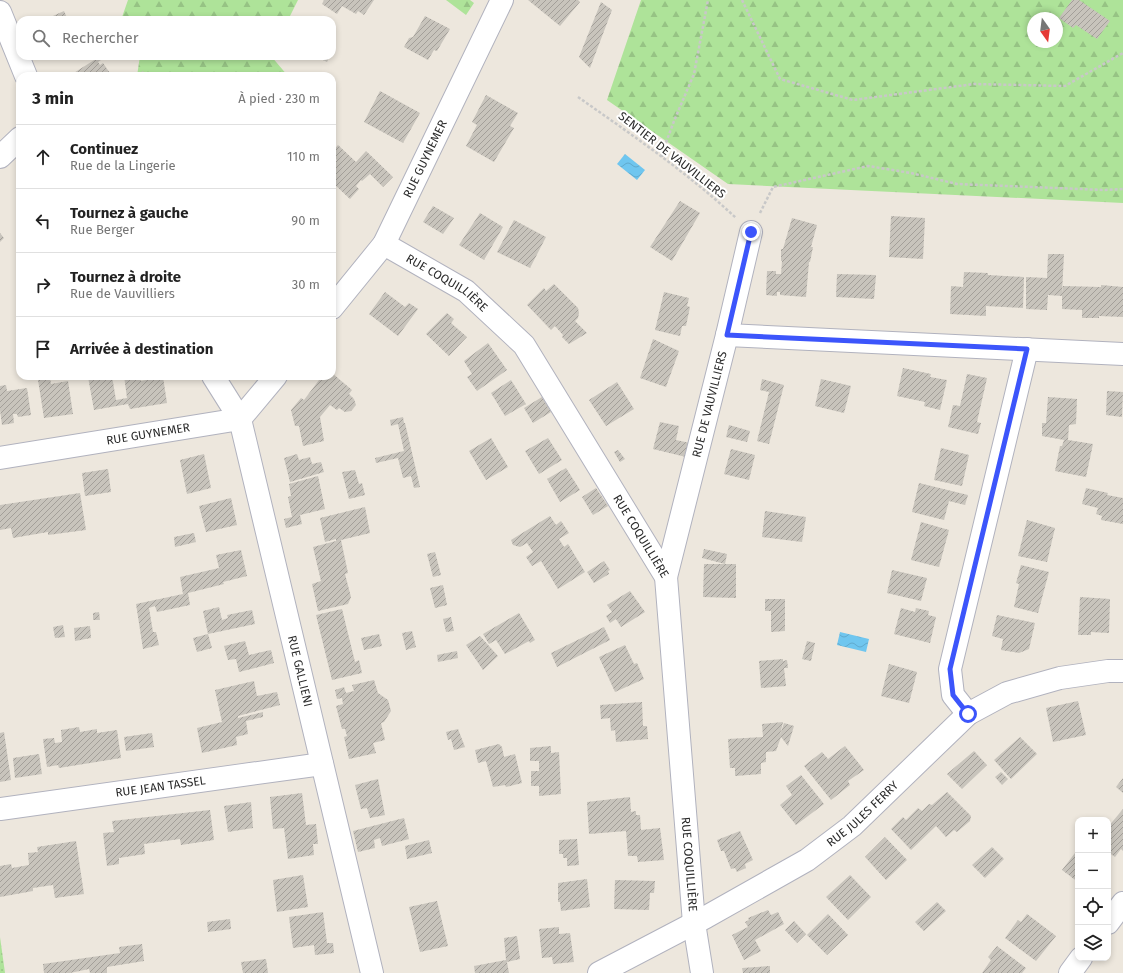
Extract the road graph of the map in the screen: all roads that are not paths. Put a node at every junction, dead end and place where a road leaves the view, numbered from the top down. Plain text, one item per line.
1 (502, 0) edge
2 (0, 12) edge
3 (16, 51) edge
4 (20, 60) edge
5 (24, 72) edge
6 (16, 142) edge
7 (0, 157) edge
8 (751, 232) road end
9 (384, 244) junction
10 (336, 303) edge
11 (727, 335) junction
12 (1027, 349) junction
13 (1123, 354) edge
14 (215, 380) edge
15 (273, 380) edge
16 (240, 419) junction
17 (0, 458) edge
18 (666, 577) junction
19 (1123, 671) edge
20 (968, 714) junction
21 (322, 764) junction
22 (0, 809) edge
23 (1123, 903) edge
24 (1111, 919) edge
25 (694, 924) junction
26 (1079, 961) edge
27 (372, 973) edge
28 (599, 973) edge
29 (702, 973) edge
30 (1070, 973) edge

1 - 9 street, RUE GUYNEMER
2 - 3 street
4 - 5 street
6 - 7 street
8 - 11 street, RUE DE VAUVILLIERS
9 - 10 street, RUE GUYNEMER
9 - 18 street, RUE COQUILLIÈRE
11 - 12 street
11 - 18 street, RUE DE VAUVILLIERS
12 - 13 street
12 - 20 street
14 - 16 street, RUE GALLIENI
15 - 16 street
16 - 17 street, RUE GUYNEMER
16 - 21 street, RUE GALLIENI
18 - 25 street, RUE COQUILLIÈRE
19 - 20 street, RUE JULES FERRY
20 - 25 street, RUE JULES FERRY
21 - 22 street, RUE JEAN TASSEL
21 - 27 street, RUE GALLIENI
23 - 24 street
25 - 28 street, RUE JULES FERRY
25 - 29 street, RUE COQUILLIÈRE
26 - 30 street

